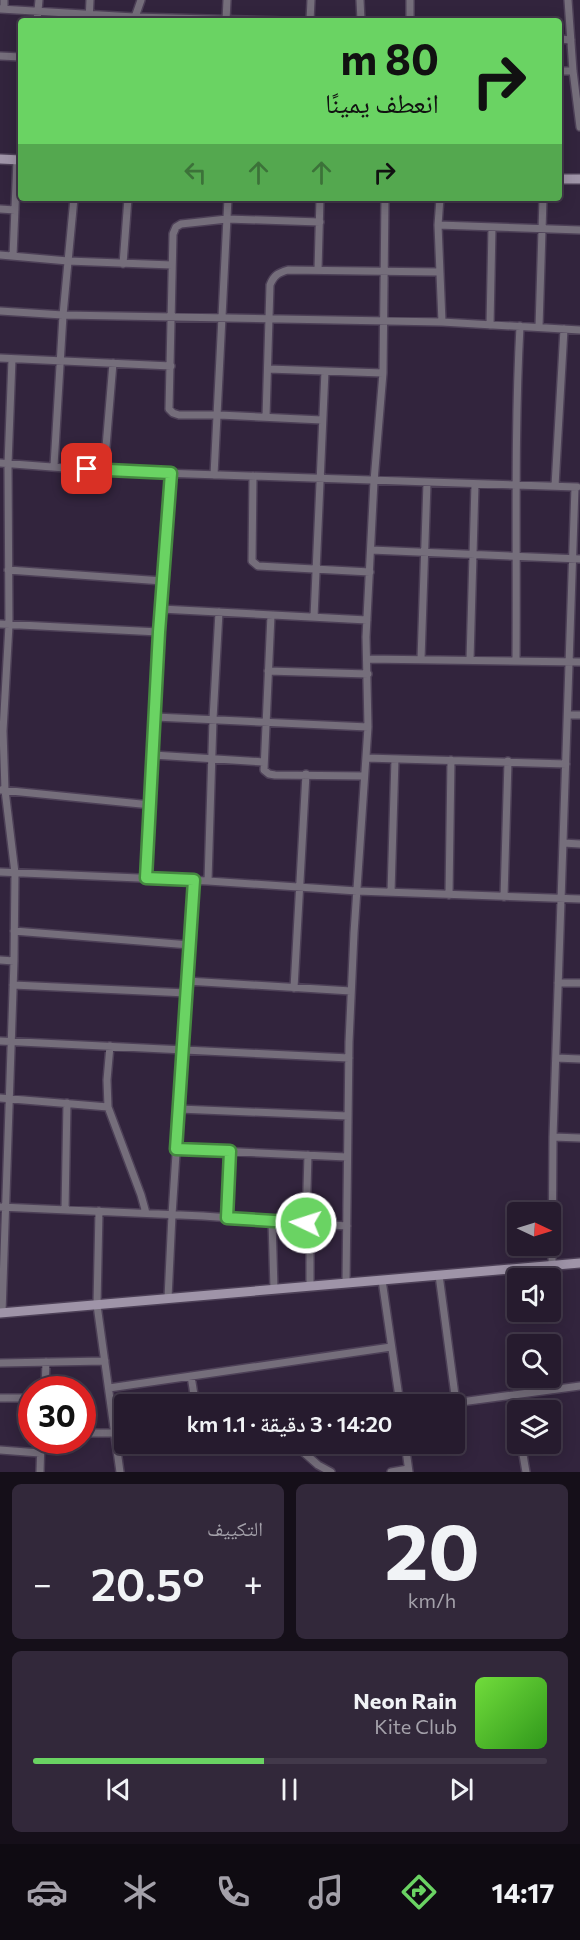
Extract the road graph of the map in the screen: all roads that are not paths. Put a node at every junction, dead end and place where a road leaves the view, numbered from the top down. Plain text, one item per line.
1 (4, 0) edge
2 (39, 0) edge
3 (90, 0) edge
4 (141, 0) edge
5 (227, 0) edge
6 (311, 0) edge
7 (360, 0) edge
8 (410, 0) edge
9 (568, 0) edge
10 (2, 9) edge
11 (38, 12) junction
12 (37, 18) edge
13 (89, 18) edge
14 (134, 18) edge
15 (226, 18) edge
16 (310, 18) edge
17 (361, 18) edge
18 (410, 18) edge
19 (562, 39) edge
20 (571, 40) junction
21 (0, 56) edge
22 (18, 57) edge
23 (562, 71) edge
24 (573, 71) junction
25 (578, 98) edge
26 (580, 127) edge
27 (0, 159) edge
28 (18, 160) edge
29 (18, 172) edge
30 (562, 178) edge
31 (580, 179) edge
32 (74, 201) edge
33 (128, 201) edge
34 (228, 201) edge
35 (320, 201) edge
36 (385, 201) edge
37 (440, 201) edge
38 (543, 201) edge
39 (0, 209) edge
40 (15, 210) junction
41 (227, 219) junction
42 (320, 222) junction
43 (438, 225) junction
44 (492, 227) junction
45 (542, 229) junction
46 (580, 230) edge
47 (0, 255) edge
48 (14, 256) junction
49 (68, 261) junction
50 (123, 264) junction
51 (172, 265) junction
52 (318, 270) junction
53 (385, 272) junction
54 (439, 272) junction
55 (0, 311) edge
56 (63, 315) junction
57 (172, 318) junction
58 (222, 319) junction
59 (270, 320) junction
60 (385, 322) junction
61 (442, 322) junction
62 (490, 325) junction
63 (520, 326) junction
64 (539, 327) junction
65 (564, 329) junction
66 (580, 330) edge
67 (0, 358) edge
68 (12, 358) junction
69 (60, 361) junction
70 (113, 363) junction
71 (171, 366) junction
72 (268, 369) junction
73 (325, 371) junction
74 (383, 374) junction
75 (0, 408) edge
76 (9, 409) junction
77 (219, 415) junction
78 (266, 417) junction
79 (322, 420) junction
80 (4, 464) edge
81 (54, 466) junction
82 (104, 471) junction
83 (171, 473) junction
84 (214, 475) junction
85 (253, 476) junction
86 (319, 478) junction
87 (374, 481) junction
88 (427, 483) junction
89 (475, 484) junction
90 (516, 485) junction
91 (555, 486) junction
92 (578, 487) edge
93 (4, 522) edge
94 (371, 550) junction
95 (424, 553) junction
96 (473, 555) junction
97 (517, 557) junction
98 (577, 559) edge
99 (316, 568) junction
100 (8, 570) junction
101 (370, 572) junction
102 (163, 581) junction
103 (161, 609) junction
104 (219, 612) junction
105 (271, 615) junction
106 (314, 617) junction
107 (367, 620) junction
108 (0, 624) edge
109 (9, 625) junction
110 (159, 632) junction
111 (367, 659) junction
112 (422, 659) junction
113 (470, 660) junction
114 (516, 660) junction
115 (570, 662) junction
116 (580, 662) edge
117 (268, 671) junction
118 (368, 674) junction
119 (568, 715) junction
120 (580, 715) edge
121 (155, 717) junction
122 (213, 719) junction
123 (266, 721) junction
124 (368, 727) junction
125 (2, 731) edge
126 (153, 754) junction
127 (213, 758) junction
128 (366, 758) junction
129 (395, 759) junction
130 (452, 760) junction
131 (508, 761) junction
132 (264, 762) junction
133 (566, 764) junction
134 (306, 774) junction
135 (364, 777) junction
136 (2, 790) edge
137 (151, 805) junction
138 (563, 843) junction
139 (580, 844) edge
140 (0, 872) edge
141 (15, 873) junction
142 (146, 878) junction
143 (194, 880) junction
144 (208, 880) junction
145 (299, 887) junction
146 (357, 891) junction
147 (391, 892) junction
148 (449, 895) junction
149 (504, 897) junction
150 (561, 898) junction
151 (580, 899) edge
152 (14, 931) junction
153 (190, 945) junction
154 (0, 960) edge
155 (14, 961) junction
156 (187, 981) junction
157 (558, 983) junction
158 (580, 983) edge
159 (13, 985) junction
160 (294, 988) junction
161 (351, 991) junction
162 (187, 993) junction
163 (0, 1041) edge
164 (11, 1041) junction
165 (110, 1046) junction
166 (183, 1050) junction
167 (349, 1058) junction
168 (556, 1058) junction
169 (580, 1059) edge
170 (0, 1098) edge
171 (9, 1098) junction
172 (67, 1104) junction
173 (108, 1107) junction
174 (179, 1109) junction
175 (348, 1116) junction
176 (553, 1137) junction
177 (580, 1138) edge
178 (176, 1149) junction
179 (230, 1151) junction
180 (308, 1155) junction
181 (347, 1157) junction
182 (3, 1207) edge
183 (65, 1210) junction
184 (99, 1211) junction
185 (146, 1213) junction
186 (172, 1215) junction
187 (227, 1218) junction
188 (272, 1221) junction
189 (308, 1223) junction
190 (347, 1226) junction
191 (580, 1263) edge
192 (552, 1265) junction
193 (440, 1275) junction
194 (382, 1280) junction
195 (346, 1283) junction
196 (310, 1286) junction
197 (274, 1289) junction
198 (168, 1298) junction
199 (97, 1305) junction
200 (1, 1313) edge
201 (391, 1347) junction
202 (105, 1361) junction
203 (46, 1362) junction
204 (0, 1363) edge
205 (45, 1376) edge
206 (191, 1376) junction
207 (108, 1388) junction
208 (580, 1388) edge
209 (194, 1394) edge
210 (398, 1394) edge
211 (455, 1394) edge
212 (514, 1395) junction
213 (0, 1398) edge
214 (18, 1398) edge
215 (515, 1400) edge
216 (465, 1402) edge
217 (114, 1427) edge
218 (96, 1432) edge
219 (114, 1433) edge
220 (0, 1450) edge
221 (18, 1451) edge
222 (40, 1454) edge
223 (118, 1454) edge
224 (306, 1454) edge
225 (407, 1454) edge
226 (523, 1454) edge
227 (409, 1470) edge
228 (40, 1472) edge
229 (120, 1472) edge
230 (331, 1472) edge
231 (391, 1472) edge
232 (526, 1472) edge

1 - 10 street
2 - 11 street
3 - 13 street
4 - 14 street
5 - 15 street
6 - 16 street
7 - 17 street
8 - 18 street
9 - 20 street
10 - 11 street
11 - 12 street
11 - 13 street
19 - 20 street
20 - 24 street
21 - 22 street
23 - 24 street
24 - 25 street
25 - 26 street
27 - 28 main road
29 - 40 street
30 - 31 main road
32 - 49 street
33 - 50 street
34 - 41 street
35 - 42 street
36 - 53 street
37 - 43 street
38 - 45 street
39 - 40 street
40 - 48 street
41 - 42 street
41 - 51 street
41 - 58 street
42 - 52 street
43 - 44 street
43 - 54 street
44 - 45 street
44 - 62 street
45 - 46 street
45 - 64 street
47 - 48 street
48 - 49 street
49 - 50 street
49 - 56 street
50 - 51 street
51 - 57 street
52 - 53 street
52 - 59 street
53 - 54 street
53 - 60 street
54 - 61 street
55 - 56 street
56 - 57 street
56 - 69 street
57 - 58 street
57 - 71 street
58 - 59 street
58 - 77 street
59 - 60 street
59 - 72 street
60 - 61 street
60 - 74 street
61 - 62 street
62 - 63 street
63 - 64 street
63 - 90 street
64 - 65 street
65 - 66 street
65 - 91 street
67 - 68 street
68 - 69 street
68 - 76 street
69 - 70 street
69 - 81 street
70 - 71 street
70 - 82 street
71 - 77 street
72 - 73 street
72 - 78 street
73 - 74 street
73 - 79 street
74 - 87 street
75 - 76 street
76 - 80 street
77 - 78 street
77 - 84 street
78 - 79 street
79 - 86 street
80 - 81 street
80 - 93 street
81 - 82 street
82 - 83 street
83 - 84 street
83 - 102 street
84 - 85 street
85 - 86 street
85 - 99 street
86 - 87 street
86 - 99 street
87 - 88 street
87 - 94 street
88 - 89 street
88 - 95 street
89 - 90 street
89 - 96 street
90 - 91 street
90 - 97 street
91 - 92 street
92 - 98 street
93 - 100 street
94 - 95 street
94 - 101 street
95 - 96 street
95 - 112 street
96 - 97 street
96 - 113 street
97 - 98 street
97 - 114 street
98 - 115 street
99 - 101 street
99 - 106 street
100 - 102 street
100 - 109 street
101 - 107 street
102 - 103 street
103 - 104 street
103 - 110 street
104 - 105 street
104 - 122 street
105 - 106 street
105 - 117 street
106 - 107 street
107 - 111 street
108 - 109 street
109 - 110 street
109 - 125 street
110 - 121 street
111 - 112 street
111 - 118 street
112 - 113 street
113 - 114 street
114 - 115 street
115 - 116 street
115 - 119 street
117 - 118 street
117 - 123 street
118 - 124 street
119 - 120 street
119 - 133 street
121 - 122 street
121 - 126 street
122 - 123 street
122 - 127 street
123 - 124 street
123 - 132 street
124 - 128 street
125 - 136 street
126 - 127 street
126 - 137 street
127 - 132 street
127 - 144 street
128 - 129 street
128 - 135 street
129 - 130 street
129 - 147 street
130 - 131 street
130 - 148 street
131 - 133 street
131 - 149 street
132 - 134 street
133 - 138 street
134 - 135 street
134 - 145 street
135 - 146 street
136 - 137 street
136 - 141 street
137 - 142 street
138 - 139 street
138 - 150 street
140 - 141 street
141 - 142 street
141 - 152 street
142 - 143 street
143 - 144 street
143 - 153 street
144 - 145 street
145 - 146 street
145 - 160 street
146 - 147 street
146 - 161 street
147 - 148 street
148 - 149 street
149 - 150 street
150 - 151 street
150 - 157 street
152 - 153 street
152 - 155 street
153 - 156 street
154 - 155 street
155 - 159 street
156 - 160 street
156 - 162 street
157 - 158 street
157 - 168 street
159 - 162 street
159 - 164 street
160 - 161 street
161 - 167 street
162 - 166 street
163 - 164 street
164 - 165 street
164 - 171 street
165 - 166 street
165 - 173 street
166 - 167 street
166 - 174 street
167 - 175 street
168 - 169 street
168 - 176 street
170 - 171 street
171 - 172 street
171 - 182 street
172 - 173 street
172 - 183 street
173 - 185 street
174 - 175 street
174 - 178 street
175 - 181 street
176 - 177 street
176 - 192 street
178 - 179 street
178 - 186 street
179 - 180 street
179 - 187 street
180 - 181 street
180 - 189 street
181 - 190 street
182 - 183 street
182 - 200 street
183 - 184 street
184 - 185 street
184 - 199 street
185 - 186 street
186 - 187 street
186 - 198 street
187 - 188 street
188 - 189 street
188 - 197 street
189 - 190 street
189 - 196 street
190 - 195 street
191 - 192 main road
192 - 193 main road
193 - 194 main road
193 - 211 street
194 - 195 main road
194 - 201 street
195 - 196 main road
196 - 197 main road
197 - 198 main road
198 - 199 main road
199 - 200 main road
199 - 202 street
201 - 206 street
201 - 210 street
202 - 203 street
202 - 207 street
203 - 204 street
203 - 205 street
206 - 207 street
206 - 209 street
207 - 217 street
208 - 212 street
212 - 215 street
212 - 216 street
213 - 214 street
218 - 219 street
220 - 221 street
222 - 228 street
223 - 229 street
224 - 230 street
225 - 227 street
226 - 232 street
227 - 231 street

